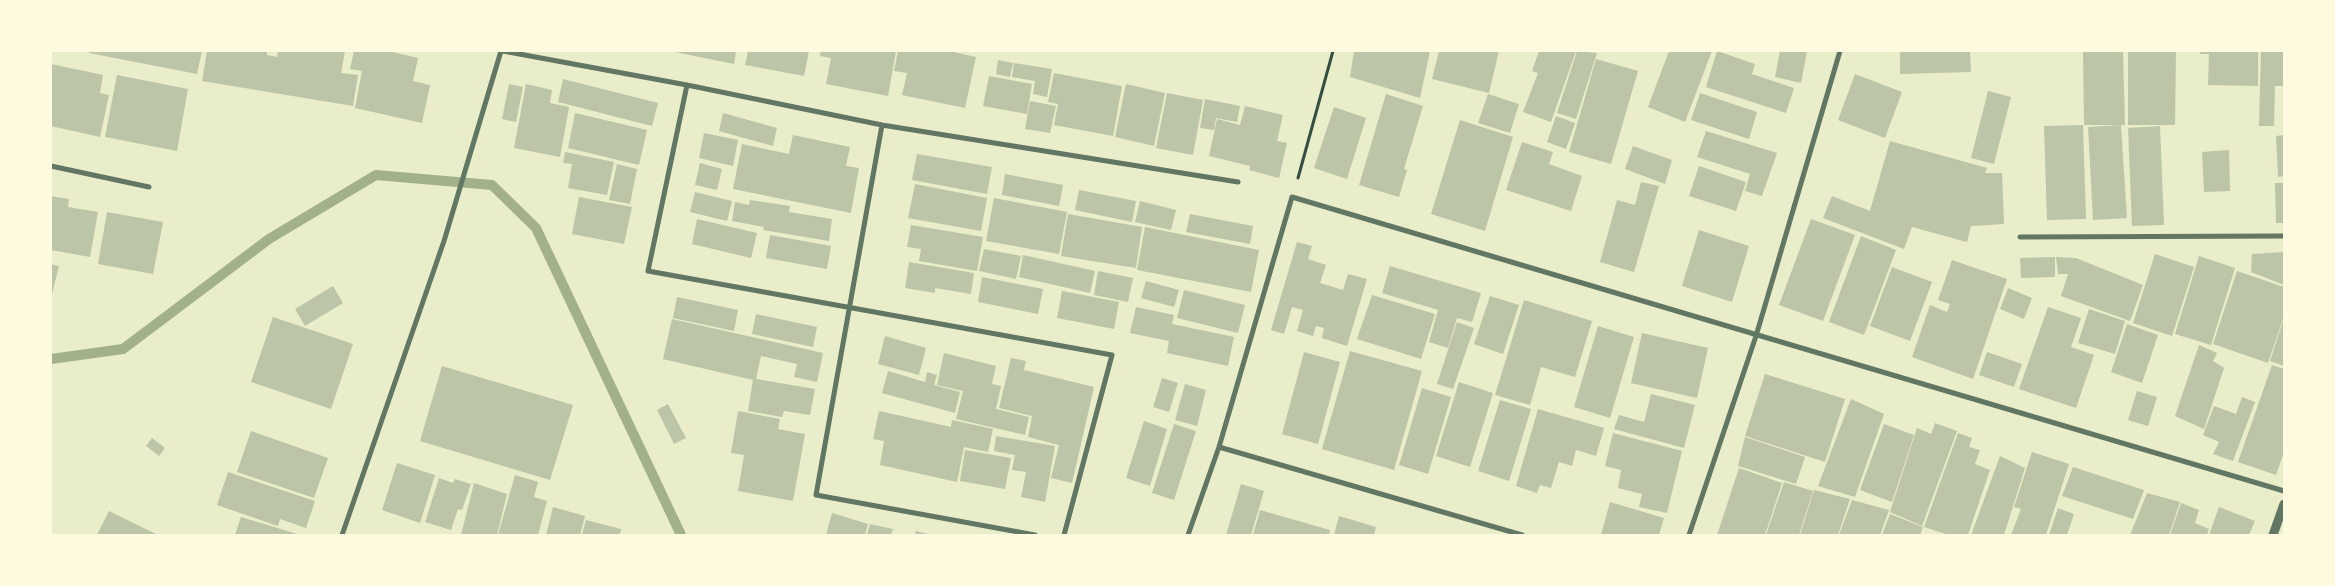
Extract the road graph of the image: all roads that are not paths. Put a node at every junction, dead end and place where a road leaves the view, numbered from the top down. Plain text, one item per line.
1 (502, 51) edge
2 (1840, 51) edge
3 (687, 85) junction
4 (882, 125) junction
5 (51, 166) edge
6 (1238, 182) dead end
7 (149, 188) dead end
8 (2284, 236) edge
9 (2020, 237) dead end
10 (851, 307) junction
11 (1756, 336) junction
12 (1218, 447) junction
13 (2284, 491) edge
14 (2284, 504) edge
15 (344, 534) edge
16 (1035, 535) edge
17 (1064, 535) edge
18 (1188, 535) edge
19 (1522, 535) edge
20 (1689, 535) edge
21 (2272, 535) edge

1 - 3 street
1 - 15 street
2 - 11 street
3 - 4 street
3 - 10 street
4 - 6 street
4 - 10 street
5 - 7 street
8 - 9 street
10 - 16 street
10 - 17 street
11 - 12 street
11 - 13 street
11 - 20 street
12 - 18 street
12 - 19 street
14 - 21 street

